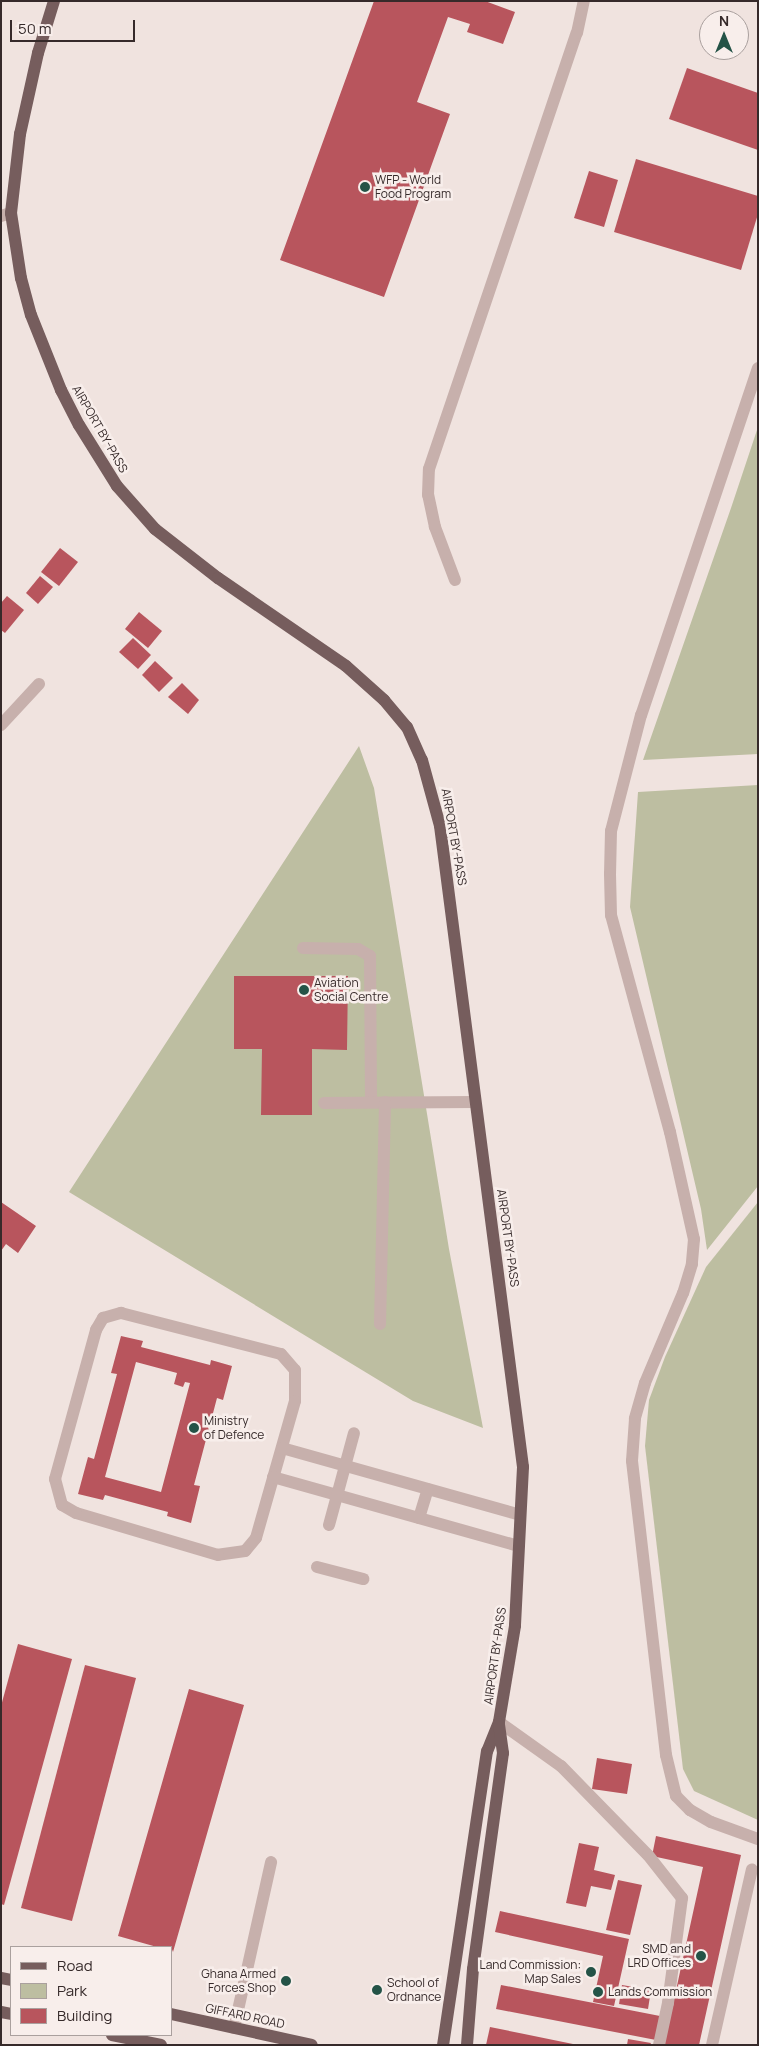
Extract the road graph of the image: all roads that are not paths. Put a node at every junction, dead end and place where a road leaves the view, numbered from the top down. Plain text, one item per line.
1 (54, 1) edge
2 (584, 1) edge
3 (6, 214) edge
4 (758, 368) edge
5 (455, 580) dead end
6 (39, 684) dead end
7 (1, 725) edge
8 (303, 948) dead end
9 (371, 1102) junction
10 (384, 1102) junction
11 (475, 1102) junction
12 (324, 1103) dead end
13 (380, 1324) dead end
14 (354, 1433) dead end
15 (282, 1448) junction
16 (348, 1466) junction
17 (273, 1477) junction
18 (428, 1489) junction
19 (338, 1496) junction
20 (520, 1514) junction
21 (419, 1518) junction
22 (328, 1525) dead end
23 (519, 1546) junction
24 (317, 1567) dead end
25 (363, 1579) dead end
26 (499, 1722) junction
27 (758, 1839) edge
28 (271, 1862) dead end
29 (752, 1869) dead end
30 (172, 2014) edge
31 (234, 2028) junction
32 (117, 2036) edge
33 (161, 2045) edge
34 (312, 2045) edge
35 (443, 2045) edge
36 (467, 2045) edge
37 (659, 2045) edge
38 (712, 2045) edge

1 - 3 main road, AIRPORT BY-PASS
2 - 5 street
3 - 11 main road, AIRPORT BY-PASS
4 - 27 street
6 - 7 street
8 - 9 street
9 - 10 street
9 - 12 street
10 - 11 street
10 - 13 street
11 - 20 main road, AIRPORT BY-PASS
14 - 16 street
15 - 16 street
15 - 17 street
15 - 17 street
16 - 18 street
16 - 19 street
17 - 19 street
18 - 20 street
18 - 21 street
19 - 21 street
19 - 22 street
20 - 23 main road, AIRPORT BY-PASS
21 - 23 street
23 - 26 main road, AIRPORT BY-PASS
24 - 25 street
26 - 35 main road, AIRPORT BY-PASS
26 - 36 main road, AIRPORT BY-PASS
26 - 37 street
28 - 31 street
29 - 38 street
30 - 31 main road, GIFFARD ROAD
31 - 34 main road, GIFFARD ROAD
32 - 33 main road

